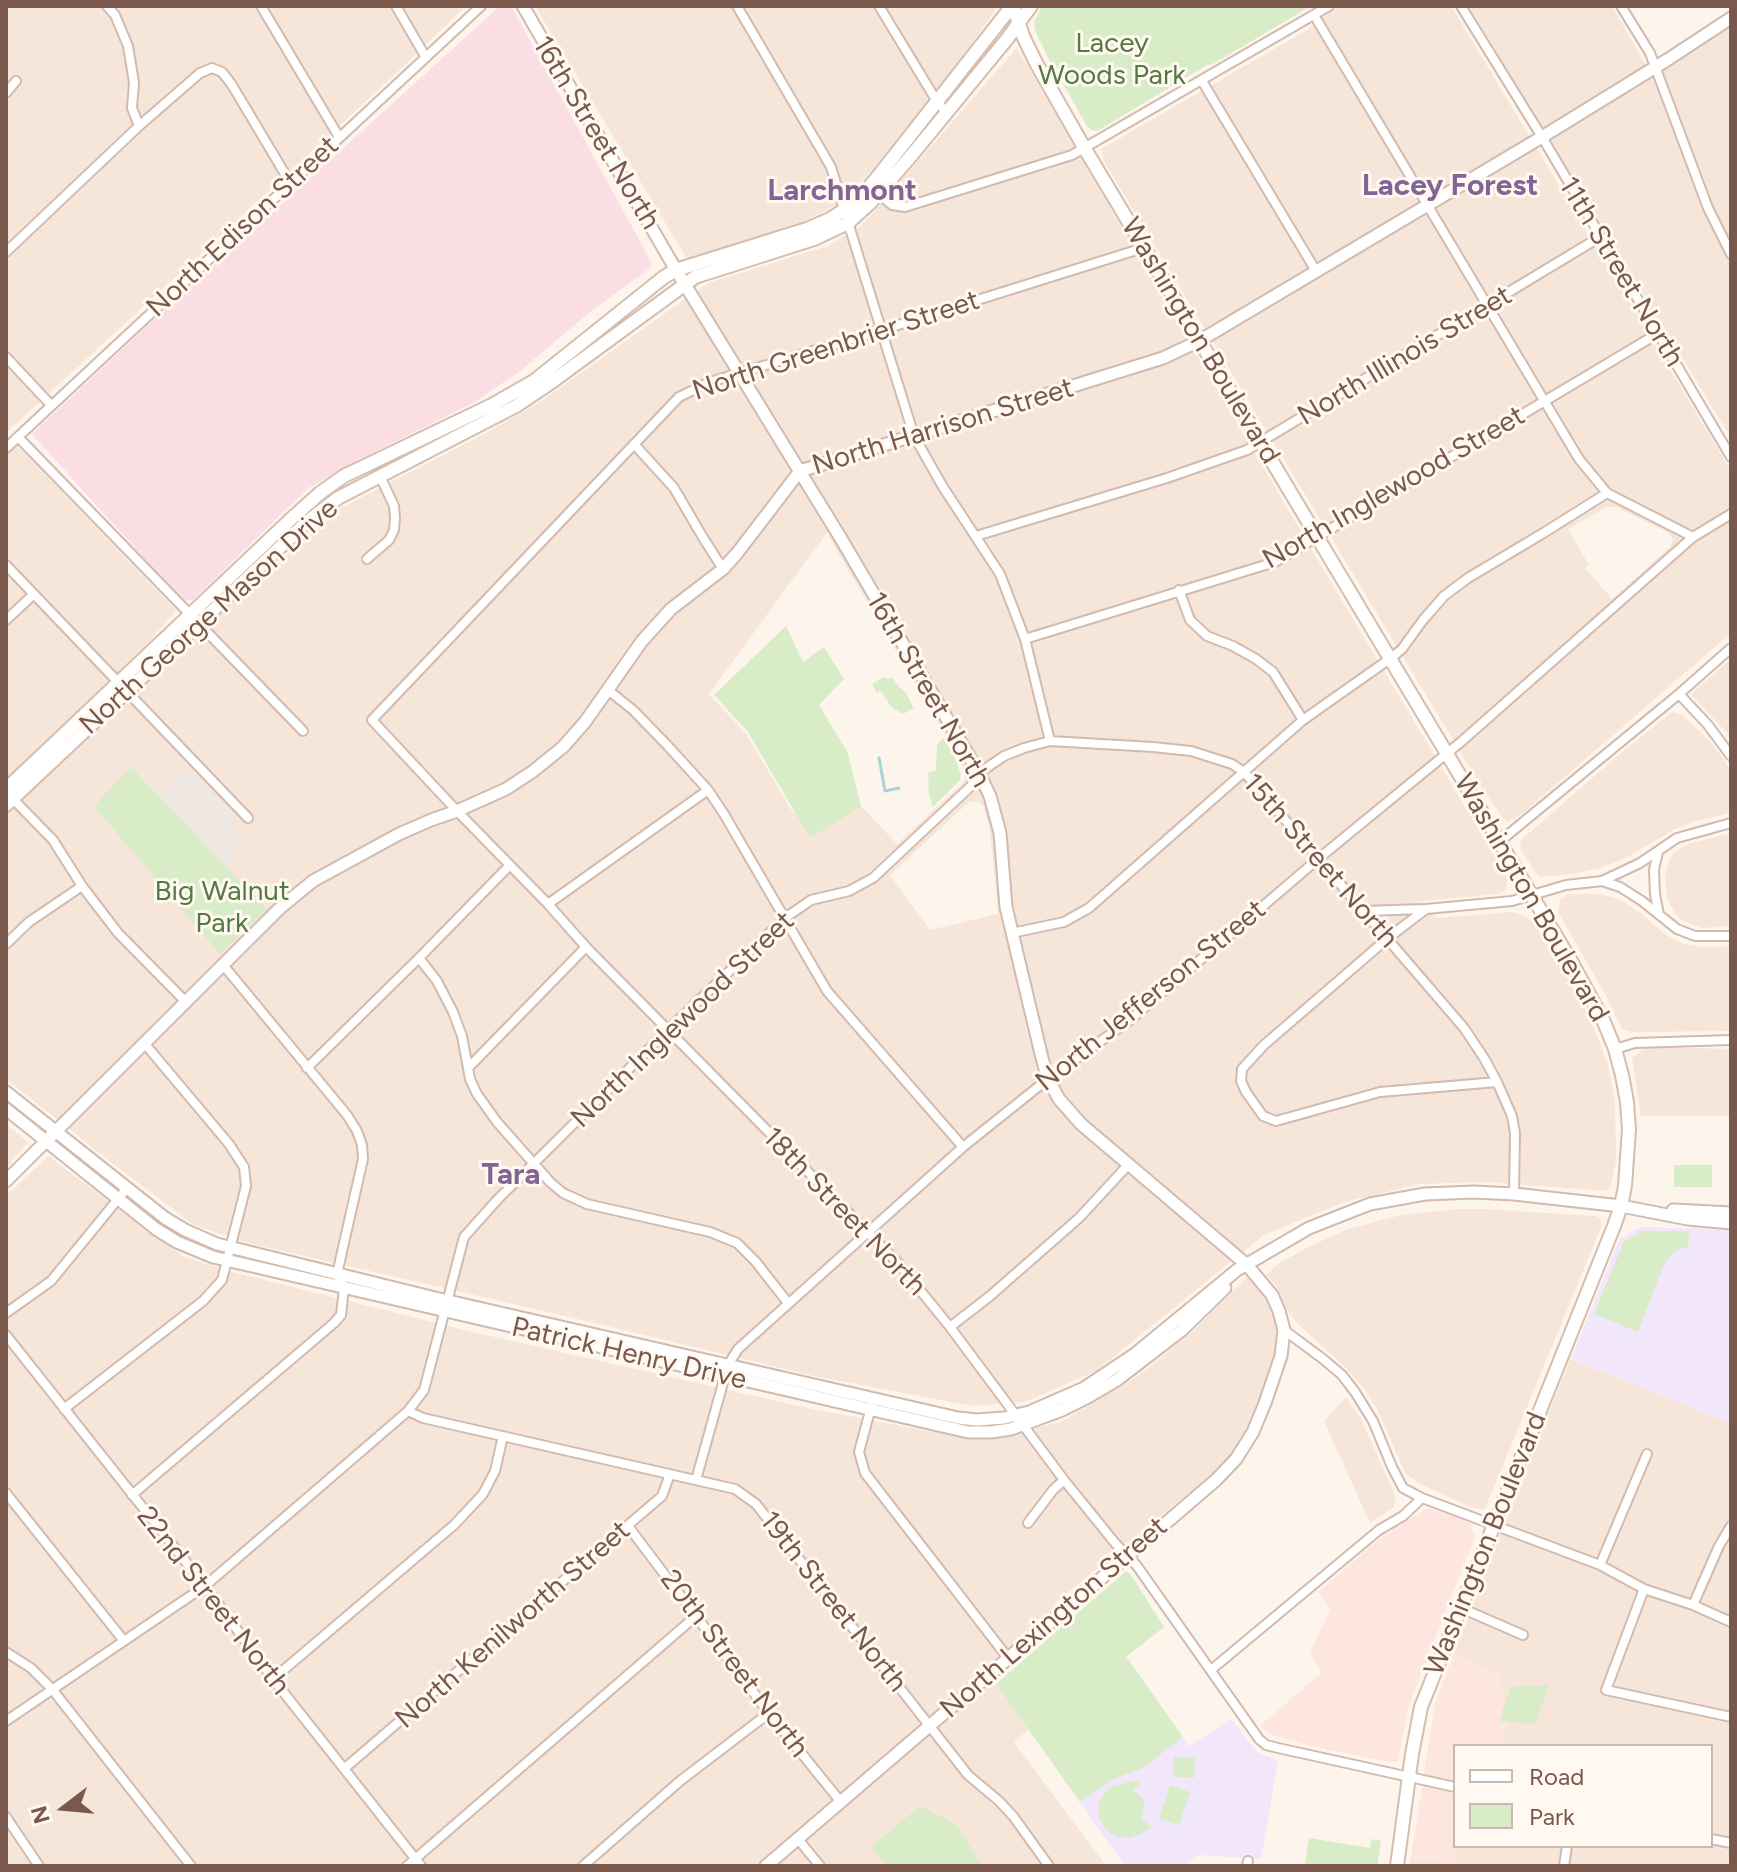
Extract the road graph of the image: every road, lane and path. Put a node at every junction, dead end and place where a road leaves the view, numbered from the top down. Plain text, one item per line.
1 (107, 6) edge
2 (261, 6) edge
3 (396, 6) edge
4 (481, 6) edge
5 (523, 6) edge
6 (737, 6) edge
7 (879, 6) edge
8 (1012, 6) edge
9 (1031, 6) edge
10 (1329, 6) edge
11 (1461, 6) edge
12 (1621, 6) edge
13 (1314, 15) junction
14 (1731, 18) edge
15 (1019, 24) junction
16 (425, 56) junction
17 (1655, 67) junction
18 (16, 81) dead end
19 (1202, 81) junction
20 (6, 93) edge
21 (942, 107) junction
22 (139, 126) junction
23 (339, 137) junction
24 (1542, 137) junction
25 (1085, 149) junction
26 (291, 184) junction
27 (874, 190) junction
28 (1428, 206) junction
29 (846, 216) junction
30 (1600, 237) junction
31 (1143, 248) junction
32 (6, 252) edge
33 (1731, 254) edge
34 (676, 270) junction
35 (1316, 271) junction
36 (685, 283) junction
37 (1488, 306) junction
38 (882, 330) junction
39 (1657, 334) junction
40 (1199, 341) junction
41 (6, 357) edge
42 (740, 373) junction
43 (1544, 402) junction
44 (51, 405) junction
45 (914, 436) junction
46 (18, 437) junction
47 (1260, 443) junction
48 (634, 444) junction
49 (6, 448) edge
50 (1731, 457) edge
51 (800, 471) junction
52 (380, 476) junction
53 (1607, 493) junction
54 (1731, 514) edge
55 (976, 536) junction
56 (1318, 536) junction
57 (1693, 537) junction
58 (367, 559) dead end
59 (6, 565) edge
60 (723, 569) junction
61 (1179, 590) junction
62 (34, 594) junction
63 (195, 619) junction
64 (6, 620) edge
65 (1025, 639) junction
66 (1731, 648) edge
67 (1391, 658) junction
68 (122, 687) junction
69 (608, 690) junction
70 (1679, 694) junction
71 (372, 720) joint
72 (1303, 720) junction
73 (303, 731) dead end
74 (1050, 741) junction
75 (1447, 753) junction
76 (1731, 756) edge
77 (1244, 772) junction
78 (979, 773) junction
79 (708, 790) junction
80 (8, 796) edge
81 (457, 811) junction
82 (248, 818) dead end
83 (1731, 823) edge
84 (1499, 842) junction
85 (1658, 852) junction
86 (1318, 859) junction
87 (509, 866) junction
88 (1602, 881) junction
89 (82, 886) junction
90 (1531, 895) junction
91 (548, 904) junction
92 (1426, 909) junction
93 (1364, 911) junction
94 (1659, 914) junction
95 (785, 918) junction
96 (1012, 933) junction
97 (1731, 936) edge
98 (1388, 938) junction
99 (6, 944) edge
100 (586, 947) junction
101 (419, 958) junction
102 (224, 966) junction
103 (186, 1002) junction
104 (668, 1030) junction
105 (1731, 1040) edge
106 (145, 1044) junction
107 (1615, 1049) junction
108 (469, 1067) junction
109 (307, 1068) junction
110 (1048, 1079) junction
111 (1497, 1082) junction
112 (6, 1092) edge
113 (6, 1109) edge
114 (55, 1131) junction
115 (46, 1141) junction
116 (963, 1147) junction
117 (533, 1164) junction
118 (1129, 1164) junction
119 (6, 1181) edge
120 (127, 1188) junction
121 (1514, 1194) junction
122 (118, 1199) junction
123 (1621, 1206) junction
124 (1731, 1213) edge
125 (1731, 1223) edge
126 (867, 1233) junction
127 (229, 1248) junction
128 (226, 1261) junction
129 (1247, 1265) junction
130 (337, 1274) junction
131 (344, 1288) junction
132 (788, 1303) junction
133 (446, 1306) junction
134 (6, 1313) edge
135 (950, 1327) junction
136 (1284, 1330) junction
137 (6, 1335) edge
138 (727, 1371) junction
139 (872, 1404) junction
140 (64, 1409) junction
141 (408, 1411) junction
142 (1021, 1420) junction
143 (503, 1436) junction
144 (1647, 1454) dead end
145 (670, 1474) junction
146 (696, 1480) junction
147 (1064, 1480) junction
148 (6, 1493) edge
149 (132, 1495) junction
150 (1422, 1498) junction
151 (1028, 1523) dead end
152 (628, 1526) junction
153 (1493, 1526) junction
154 (1731, 1526) edge
155 (1127, 1555) junction
156 (1600, 1565) junction
157 (205, 1586) junction
158 (1644, 1589) junction
159 (1693, 1605) junction
160 (1461, 1608) junction
161 (696, 1616) junction
162 (1731, 1622) edge
163 (1523, 1635) dead end
164 (124, 1641) junction
165 (6, 1652) edge
166 (1008, 1658) junction
167 (1211, 1670) junction
168 (273, 1679) junction
169 (52, 1689) junction
170 (769, 1713) junction
171 (1731, 1717) edge
172 (6, 1721) edge
173 (929, 1726) junction
174 (345, 1768) junction
175 (1409, 1776) junction
176 (1453, 1787) edge
177 (840, 1801) junction
178 (6, 1817) edge
179 (798, 1839) junction
180 (418, 1862) edge
181 (39, 1866) edge
182 (191, 1866) edge
183 (407, 1866) edge
184 (583, 1866) edge
185 (766, 1866) edge
186 (820, 1866) edge
187 (1049, 1866) edge
188 (1397, 1866) edge

1 - 22 street
2 - 23 street
3 - 16 street
4 - 16 street, North Edison Street
5 - 34 street, 16th Street North
6 - 29 street
7 - 21 street
8 - 15 main road, Washington Boulevard
8 - 21 main road, North George Mason Drive
9 - 15 main road, North George Mason Drive
10 - 13 street
11 - 24 street, 11th Street North
12 - 17 street
13 - 19 street
13 - 28 street
14 - 17 street, North Harrison Street
15 - 21 main road, North George Mason Drive
15 - 25 main road, Washington Boulevard
16 - 23 street, North Edison Street
17 - 24 street, North Harrison Street
17 - 33 street
18 - 20 street
19 - 25 street
19 - 35 street
21 - 27 main road, North George Mason Drive
22 - 26 street
22 - 32 street
23 - 26 street, North Edison Street
24 - 28 street, North Harrison Street
24 - 30 street, 11th Street North
25 - 27 street
25 - 31 main road, Washington Boulevard
26 - 44 street, North Edison Street
27 - 29 main road, North George Mason Drive
28 - 35 street, North Harrison Street
28 - 37 street
29 - 34 main road, North George Mason Drive
29 - 36 main road, North George Mason Drive
29 - 38 street
30 - 37 street, North Illinois Street
30 - 39 street, 11th Street North
31 - 38 street, North Greenbrier Street
31 - 40 main road, Washington Boulevard
34 - 36 street, 16th Street North
34 - 63 main road, North George Mason Drive
35 - 40 street, North Harrison Street
36 - 42 street, 16th Street North
36 - 52 main road, North George Mason Drive
37 - 43 street
37 - 47 street, North Illinois Street
38 - 42 street, North Greenbrier Street
38 - 45 street
39 - 43 street, North Inglewood Street
39 - 50 street, 11th Street North
40 - 45 street, North Harrison Street
40 - 47 main road, Washington Boulevard
41 - 44 street
42 - 48 street, North Greenbrier Street
42 - 51 street, 16th Street North
43 - 53 street
43 - 56 street, North Inglewood Street
44 - 46 street, North Edison Street
45 - 51 street, North Harrison Street
45 - 55 street
46 - 49 street, North Edison Street
46 - 63 street
47 - 55 street, North Illinois Street
47 - 56 main road, Washington Boulevard
48 - 60 street
48 - 71 street, North Greenbrier Street
51 - 60 street, North Harrison Street
51 - 78 street, 16th Street North
52 - 58 street
52 - 63 main road, North George Mason Drive
53 - 57 street
53 - 67 street
54 - 57 street, North Jefferson Street
55 - 65 street
56 - 61 street, North Inglewood Street
56 - 67 main road, Washington Boulevard
57 - 75 street, North Jefferson Street
59 - 62 street
60 - 69 street, North Harrison Street
61 - 65 street, North Inglewood Street
61 - 72 street
62 - 64 street
62 - 68 street
63 - 68 main road, North George Mason Drive
63 - 73 street
65 - 74 street
66 - 70 street
67 - 72 street
67 - 75 main road, Washington Boulevard
68 - 80 main road, North George Mason Drive
68 - 82 street
69 - 79 street
69 - 81 street, North Harrison Street
70 - 76 street
70 - 84 street
71 - 81 street, 18th Street North
72 - 77 street
74 - 77 street, 15th Street North
74 - 78 street, North Inglewood Street
75 - 84 main road, Washington Boulevard
75 - 86 street, North Jefferson Street
77 - 86 street, 15th Street North
77 - 96 street
78 - 95 street, North Inglewood Street
78 - 96 street, 16th Street North
79 - 91 street
79 - 95 street
80 - 89 street
81 - 87 street, 18th Street North
81 - 102 street, North Harrison Street
83 - 85 street
84 - 90 main road, Washington Boulevard
85 - 88 street
85 - 94 street
86 - 93 street, 15th Street North
86 - 110 street, North Jefferson Street
87 - 91 street, 18th Street North
87 - 101 street
88 - 90 street
88 - 94 street
89 - 99 street
89 - 103 street
90 - 92 street
90 - 107 main road, Washington Boulevard
91 - 100 street, 18th Street North
92 - 93 street
92 - 98 street
93 - 98 street, 15th Street North
94 - 97 street
95 - 104 street, North Inglewood Street
95 - 116 street
96 - 110 street, 16th Street North
98 - 111 street, 15th Street North
98 - 111 street
100 - 104 street, 18th Street North
100 - 108 street
101 - 108 street
101 - 109 street
102 - 103 street, North Harrison Street
102 - 109 street
103 - 106 street, North Harrison Street
104 - 117 street, North Inglewood Street
104 - 126 street, 18th Street North
105 - 107 street
106 - 114 street, North Harrison Street
106 - 127 street
107 - 123 main road, Washington Boulevard
108 - 117 street
109 - 130 street
110 - 116 street, North Jefferson Street
110 - 118 street, 16th Street North
111 - 121 street, 15th Street North
112 - 114 street, Patrick Henry Drive
113 - 115 street, Patrick Henry Drive
114 - 115 street, North Harrison Street
114 - 120 street, Patrick Henry Drive
115 - 119 street, North Harrison Street
115 - 122 street, Patrick Henry Drive
116 - 126 street, North Jefferson Street
117 - 132 street
117 - 133 street, North Inglewood Street
118 - 129 street, 16th Street North
118 - 135 street
120 - 122 street
120 - 127 street, Patrick Henry Drive
121 - 123 street, Patrick Henry Drive
121 - 129 street, Patrick Henry Drive
122 - 128 street, Patrick Henry Drive
122 - 134 street
123 - 124 street, Patrick Henry Drive
123 - 125 street, Patrick Henry Drive
123 - 153 main road, Washington Boulevard
126 - 132 street, North Jefferson Street
126 - 135 street, 18th Street North
127 - 128 street
127 - 130 street, Patrick Henry Drive
128 - 131 street, Patrick Henry Drive
128 - 140 street
129 - 136 street, 16th Street North
129 - 142 street, Patrick Henry Drive
130 - 131 street
130 - 133 street, Patrick Henry Drive
131 - 133 street, Patrick Henry Drive
131 - 149 street
132 - 138 street, North Jefferson Street
133 - 138 street, Patrick Henry Drive
133 - 141 street
135 - 142 street, 18th Street North
136 - 150 street
136 - 155 street, North Lexington Street
137 - 140 street, 22nd Street North
138 - 139 street, Patrick Henry Drive
138 - 146 street
139 - 142 street, Patrick Henry Drive
139 - 166 street
140 - 149 street, 22nd Street North
141 - 143 street, 19th Street North
141 - 157 street
142 - 147 street, 18th Street North
143 - 145 street, 19th Street North
143 - 168 street
144 - 156 street
145 - 146 street, 19th Street North
145 - 152 street, North Kenilworth Street
146 - 173 street, 19th Street North
147 - 151 street
147 - 155 street, 18th Street North
148 - 164 street
149 - 157 street, 22nd Street North
150 - 153 street
150 - 167 street
152 - 161 street, 20th Street North
152 - 174 street, North Kenilworth Street
153 - 156 street
153 - 160 main road, Washington Boulevard
154 - 159 street
155 - 166 street, North Lexington Street
155 - 167 street, 18th Street North
156 - 158 street
157 - 164 street
157 - 168 street, 22nd Street North
158 - 159 street
158 - 171 street
159 - 162 street
160 - 163 street
160 - 175 main road, Washington Boulevard
161 - 170 street, 20th Street North
161 - 180 street
164 - 169 street
165 - 169 street
166 - 173 street, North Lexington Street
167 - 175 street, 18th Street North
168 - 174 street, 22nd Street North
169 - 172 street
169 - 182 street
170 - 177 street, 20th Street North
170 - 184 street
173 - 177 street, North Lexington Street
173 - 187 street, 19th Street North
174 - 180 street, 22nd Street North
175 - 176 street
175 - 188 main road, Washington Boulevard
177 - 179 street, North Lexington Street
178 - 181 street
179 - 185 street, North Lexington Street
179 - 186 street
180 - 183 street

